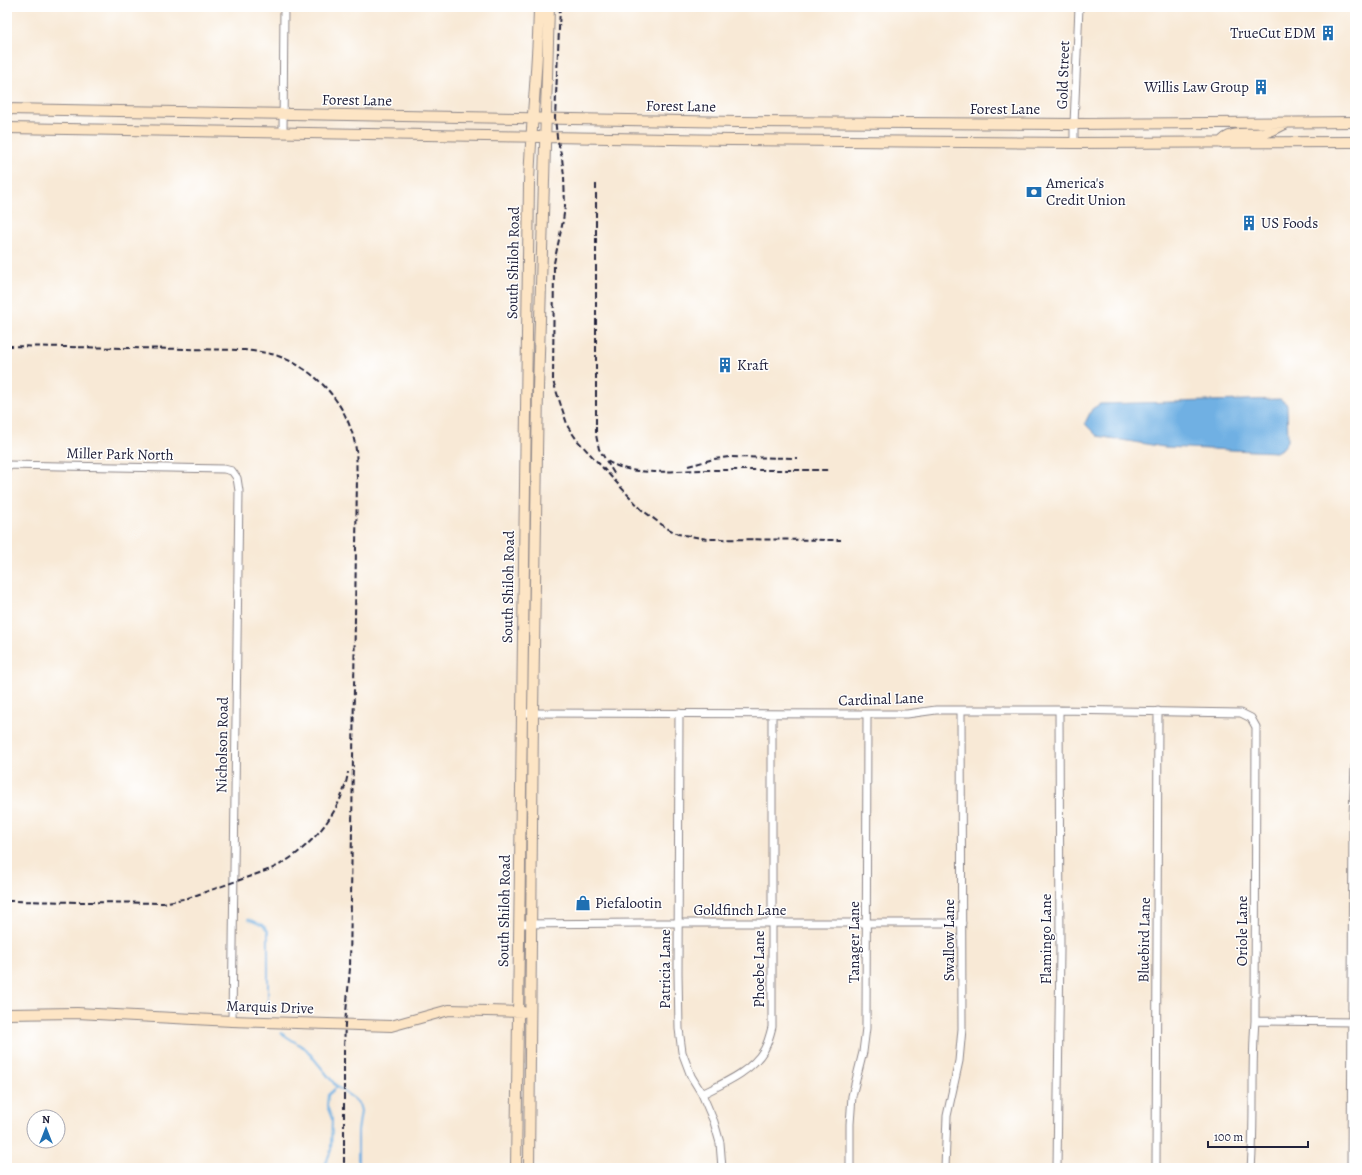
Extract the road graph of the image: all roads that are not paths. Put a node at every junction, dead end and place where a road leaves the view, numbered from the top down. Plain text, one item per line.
1 (284, 7) edge
2 (539, 7) edge
3 (550, 7) edge
4 (1078, 7) edge
5 (7, 109) edge
6 (184, 112) junction
7 (283, 113) junction
8 (532, 118) junction
9 (546, 118) junction
10 (1289, 122) junction
11 (1355, 122) edge
12 (1074, 124) junction
13 (7, 128) edge
14 (184, 130) junction
15 (283, 132) junction
16 (531, 137) junction
17 (545, 137) junction
18 (1355, 142) edge
19 (1221, 143) junction
20 (1074, 144) junction
21 (7, 465) edge
22 (7, 469) edge
23 (232, 470) joint
24 (961, 710) junction
25 (1059, 710) junction
26 (1158, 712) junction
27 (522, 713) junction
28 (533, 713) junction
29 (679, 713) junction
30 (1241, 713) joint
31 (772, 714) junction
32 (867, 714) junction
33 (1355, 766) edge
34 (678, 923) junction
35 (772, 923) junction
36 (962, 923) junction
37 (518, 924) junction
38 (531, 924) junction
39 (866, 924) junction
40 (518, 1012) junction
41 (530, 1012) junction
42 (7, 1014) edge
43 (232, 1021) junction
44 (1255, 1021) junction
45 (1353, 1022) edge
46 (702, 1094) junction
47 (1353, 1117) edge
48 (516, 1168) edge
49 (529, 1168) edge
50 (722, 1168) edge
51 (850, 1168) edge
52 (945, 1168) edge
53 (1057, 1168) edge
54 (1156, 1168) edge
55 (1251, 1168) edge
56 (1351, 1168) edge

1 - 7 street
2 - 8 main road, South Shiloh Road
3 - 9 main road, South Shiloh Road
4 - 12 street, Gold Street
5 - 6 main road, Forest Lane
6 - 7 main road, Forest Lane
6 - 14 main road
7 - 8 main road, Forest Lane
7 - 15 street
8 - 9 main road, Forest Lane
8 - 16 main road, South Shiloh Road
9 - 12 main road, Forest Lane
9 - 17 main road, South Shiloh Road
10 - 11 main road, Forest Lane
10 - 12 main road, Forest Lane
10 - 19 main road
12 - 20 street, Gold Street
13 - 14 main road
14 - 15 main road
15 - 16 main road
16 - 17 main road
16 - 27 main road, South Shiloh Road
17 - 20 main road
17 - 28 main road, South Shiloh Road
18 - 19 main road
19 - 20 main road
21 - 22 street
21 - 23 street, Miller Park North
23 - 43 street, Nicholson Road
24 - 25 street, Cardinal Lane
24 - 32 street, Cardinal Lane
24 - 36 street, Swallow Lane
25 - 26 street, Cardinal Lane
25 - 53 street, Flamingo Lane
26 - 30 street, Cardinal Lane
26 - 54 street, Bluebird Lane
27 - 28 street, Cardinal Lane
27 - 37 main road, South Shiloh Road
28 - 29 street, Cardinal Lane
28 - 38 main road, South Shiloh Road
29 - 31 street, Cardinal Lane
29 - 34 street, Patricia Lane
30 - 44 street, Oriole Lane
31 - 32 street, Cardinal Lane
31 - 35 street, Phoebe Lane
32 - 39 street, Tanager Lane
33 - 45 street
34 - 35 street, Goldfinch Lane
34 - 38 street, Goldfinch Lane
34 - 46 street, Patricia Lane
35 - 39 street, Goldfinch Lane
35 - 46 street, Phoebe Lane
36 - 39 street, Goldfinch Lane
36 - 52 street, Swallow Lane
37 - 38 street, Goldfinch Lane
37 - 40 main road, South Shiloh Road
38 - 41 main road, South Shiloh Road
39 - 51 street, Tanager Lane
40 - 41 main road, Marquis Drive
40 - 43 main road, Marquis Drive
40 - 48 main road, South Shiloh Road
41 - 49 main road, South Shiloh Road
42 - 43 main road, Marquis Drive
44 - 45 street
44 - 55 street, Oriole Lane
45 - 47 street
46 - 50 street, Patricia Lane
47 - 56 street

